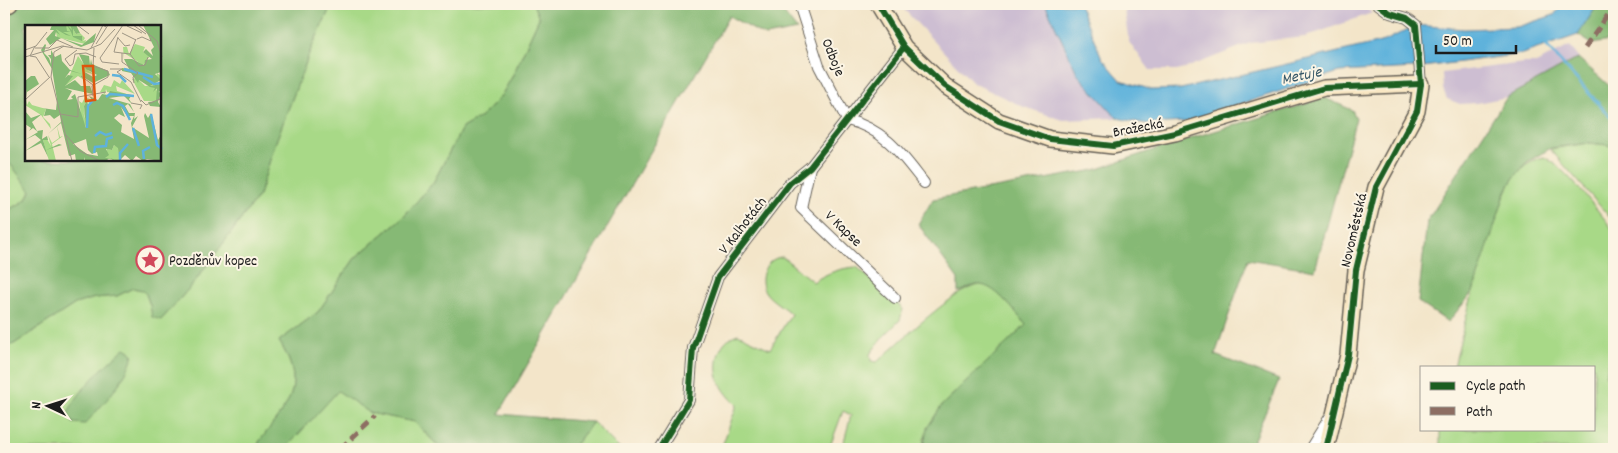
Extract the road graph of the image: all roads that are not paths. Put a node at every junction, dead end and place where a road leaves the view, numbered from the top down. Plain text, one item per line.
1 (10, 4) edge
2 (799, 4) edge
3 (878, 4) edge
4 (1378, 4) edge
5 (4, 7) edge
6 (904, 46) junction
7 (1420, 78) junction
8 (847, 120) junction
9 (810, 167) junction
10 (924, 183) dead end
11 (895, 298) dead end
12 (1334, 412) junction
13 (658, 449) edge
14 (1310, 449) edge
15 (1326, 449) edge

1 - 5 street
2 - 8 street, Odboje
3 - 6 street, Bražecká
4 - 7 street
6 - 7 street, Bražecká
6 - 8 street, V Kalhotách
7 - 12 street, Novoměstská
8 - 9 street, V Kalhotách
8 - 10 street
9 - 11 street, V Kapse
9 - 13 street, V Kalhotách
12 - 14 street
12 - 15 street, Novoměstská

